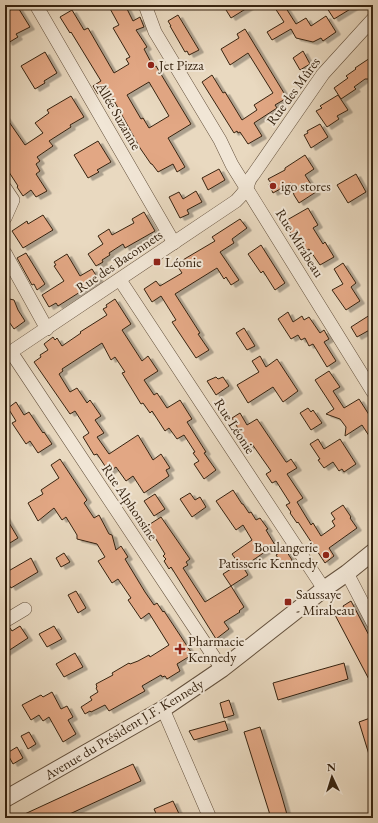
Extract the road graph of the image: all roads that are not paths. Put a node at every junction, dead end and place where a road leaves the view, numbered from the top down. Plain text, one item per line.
1 (36, 5) edge
2 (145, 5) edge
3 (373, 19) edge
4 (5, 188) edge
5 (246, 188) junction
6 (5, 218) edge
7 (174, 243) junction
8 (5, 253) edge
9 (120, 280) junction
10 (47, 328) junction
11 (8, 354) edge
12 (373, 392) edge
13 (373, 552) edge
14 (347, 573) junction
15 (324, 589) junction
16 (24, 609) dead end
17 (5, 620) edge
18 (373, 623) edge
19 (222, 670) junction
20 (163, 709) junction
21 (5, 800) edge
22 (210, 818) edge

1 - 7 street, Allée Suzanne
2 - 5 street, Rue Mirabeau
3 - 5 street, Rue des Mûres
4 - 6 street
5 - 7 street, Rue des Baconnets
5 - 12 street, Rue Mirabeau
7 - 9 street, Rue des Baconnets
8 - 10 street
9 - 10 street, Rue des Baconnets
9 - 15 street, Rue Léonie
10 - 11 street, Rue des Baconnets
11 - 19 street, Rue Alphonsine
13 - 14 street, Avenue du Président J.F. Kennedy
14 - 15 street, Avenue du Président J.F. Kennedy
14 - 18 street
15 - 19 street, Avenue du Président J.F. Kennedy
16 - 17 street
19 - 20 street, Avenue du Président J.F. Kennedy
20 - 21 street, Avenue du Président J.F. Kennedy
20 - 22 street

